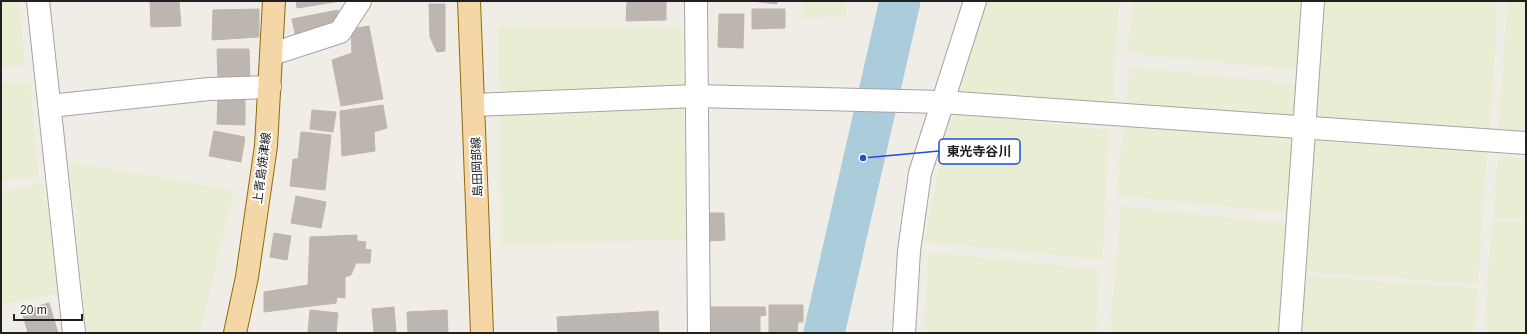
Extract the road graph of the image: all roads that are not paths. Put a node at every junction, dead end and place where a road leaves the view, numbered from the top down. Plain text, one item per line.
1 (38, 1) edge
2 (274, 1) edge
3 (360, 1) edge
4 (469, 1) edge
5 (696, 1) edge
6 (975, 1) edge
7 (1313, 1) edge
8 (272, 54) junction
9 (270, 88) junction
10 (696, 96) junction
11 (942, 102) junction
12 (474, 105) junction
13 (50, 106) junction
14 (1303, 128) junction
15 (1526, 143) edge
16 (74, 333) edge
17 (235, 333) edge
18 (482, 333) edge
19 (699, 333) edge
20 (904, 333) edge
21 (1290, 333) edge

1 - 13 street
2 - 8 main road, 上青島焼津線
3 - 8 street
4 - 12 main road, 島田岡部線
5 - 10 street
6 - 11 street
7 - 14 street
8 - 9 main road, 上青島焼津線
9 - 13 street
9 - 17 main road, 上青島焼津線
10 - 11 street
10 - 12 street
10 - 19 street
11 - 14 street
11 - 20 street
12 - 18 main road, 島田岡部線
13 - 16 street
14 - 15 street
14 - 21 street

